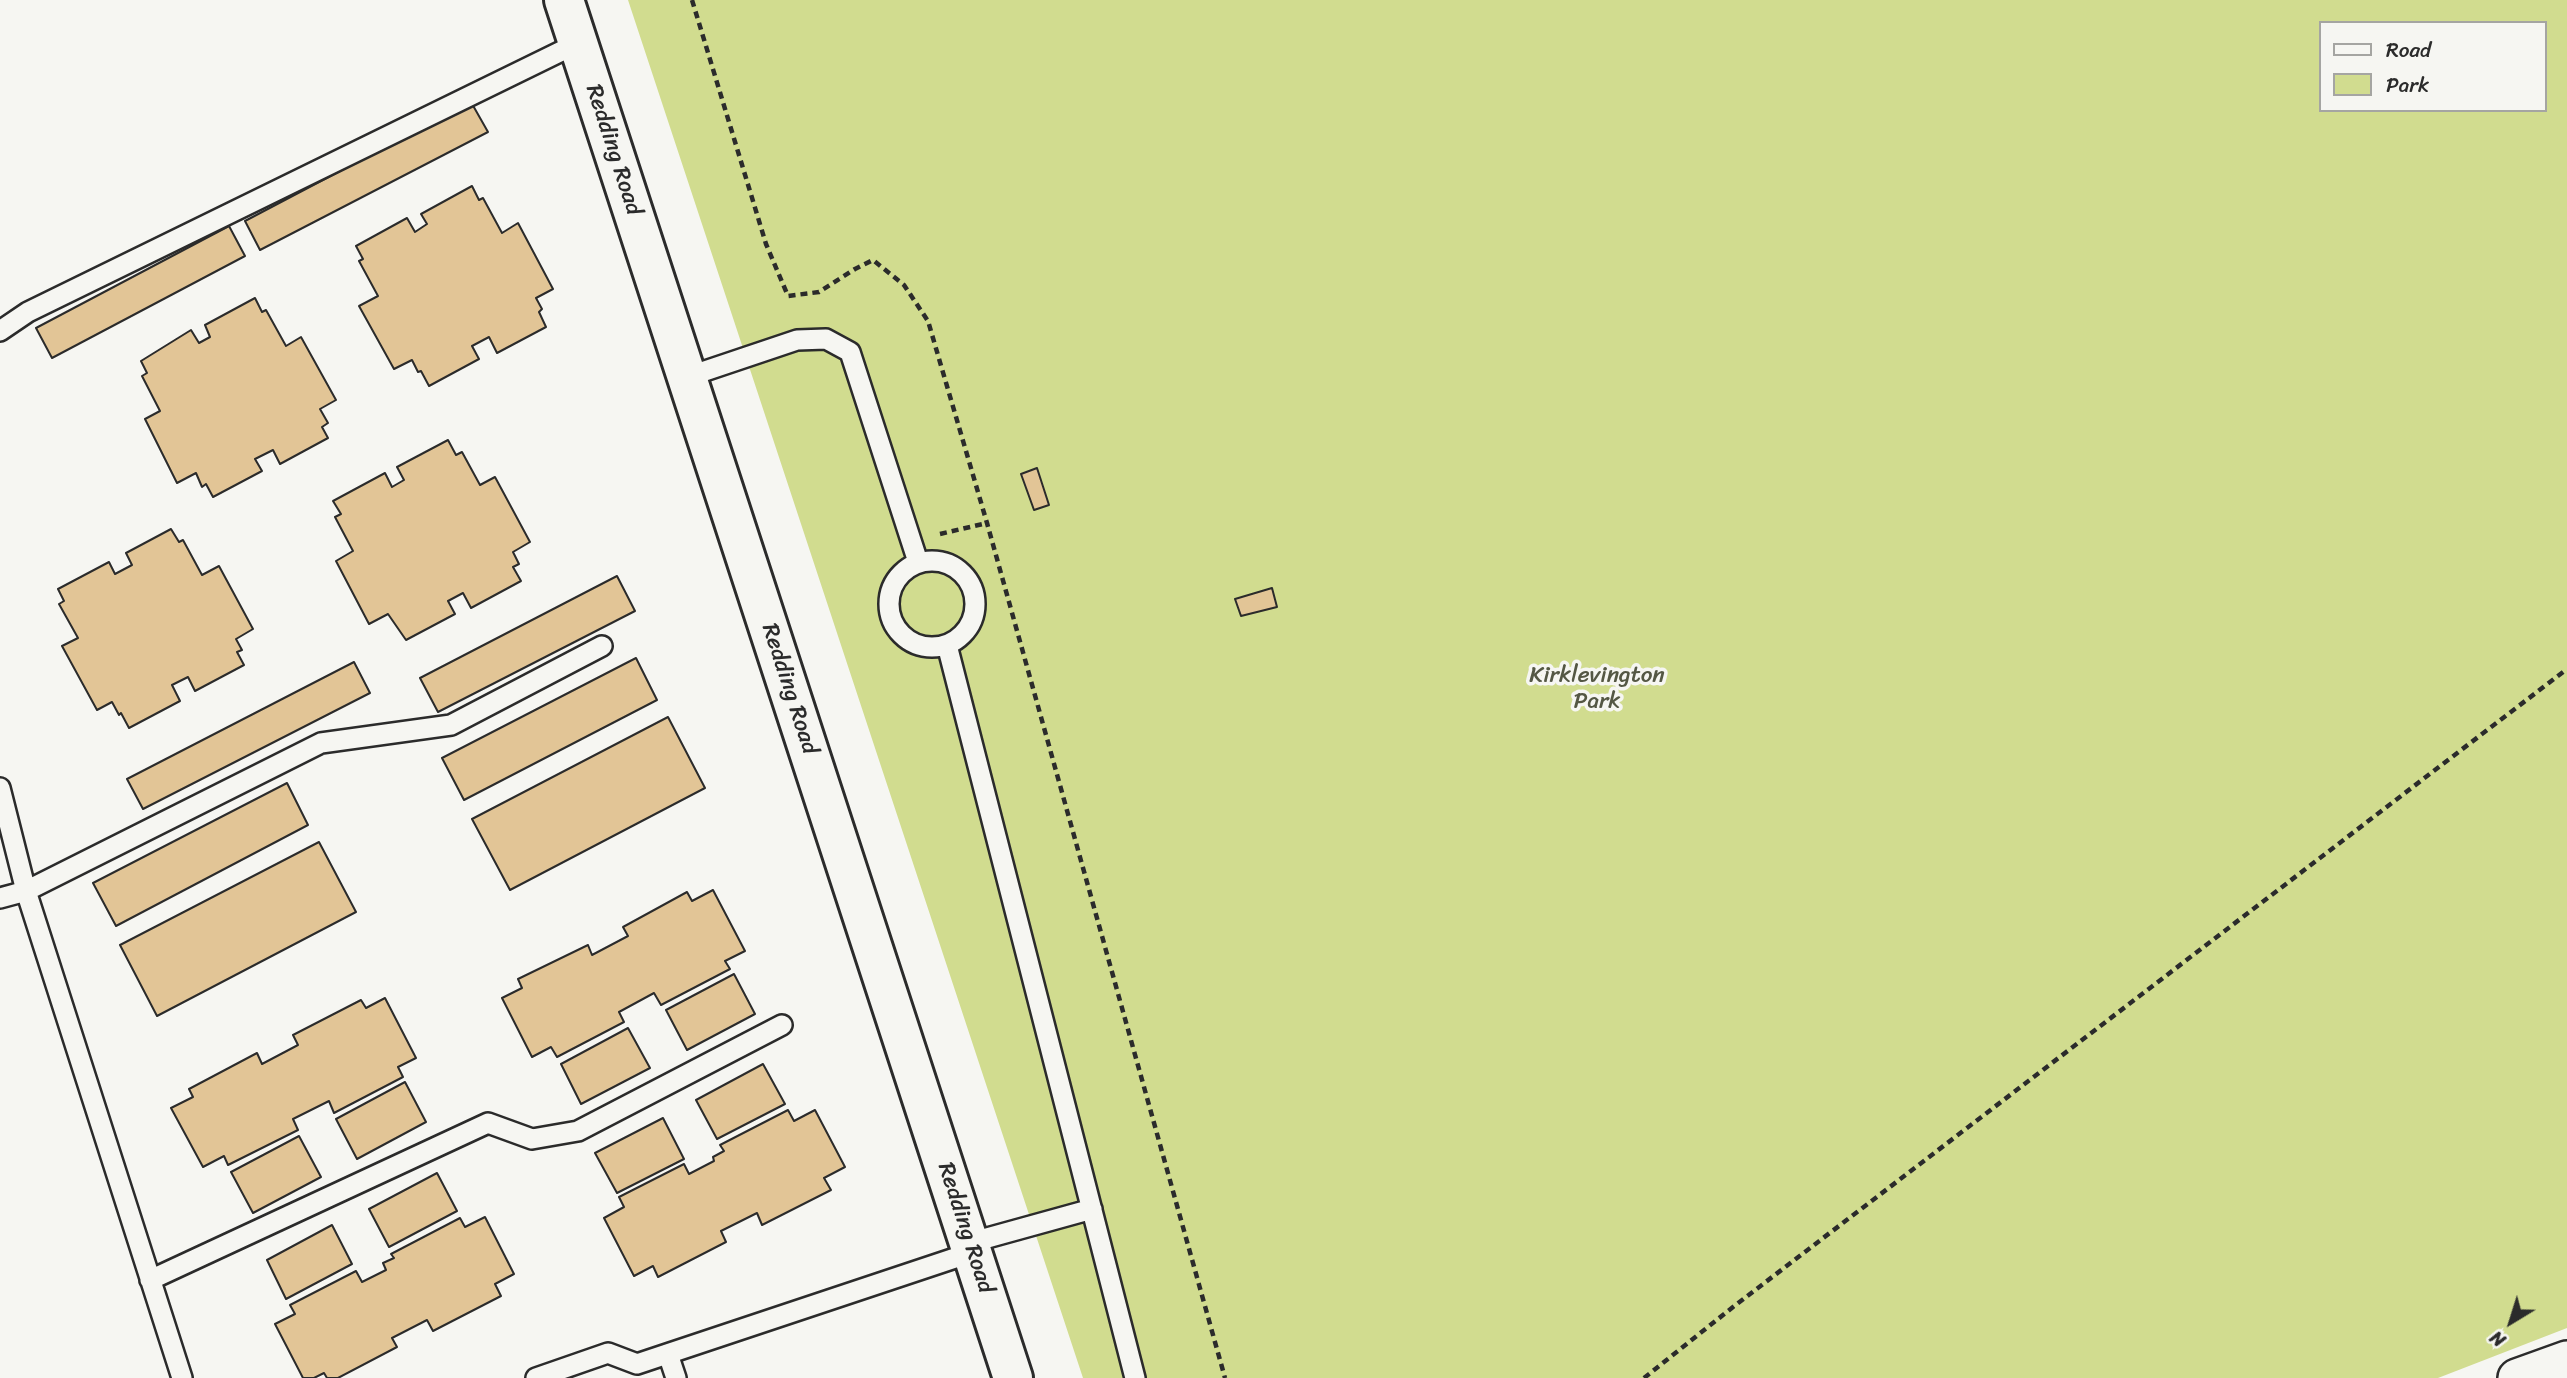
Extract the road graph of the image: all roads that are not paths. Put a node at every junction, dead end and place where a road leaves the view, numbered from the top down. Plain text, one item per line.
1 (564, 0) edge
2 (578, 43) junction
3 (0, 331) edge
4 (687, 377) junction
5 (918, 562) junction
6 (947, 645) junction
7 (602, 646) dead end
8 (0, 788) edge
9 (26, 891) junction
10 (0, 898) edge
11 (782, 1025) dead end
12 (1092, 1209) junction
13 (971, 1247) junction
14 (150, 1280) junction
15 (668, 1354) junction
16 (2567, 1360) edge
17 (633, 1371) edge
18 (182, 1378) edge
19 (536, 1378) edge
20 (676, 1378) edge
21 (1013, 1378) edge
22 (1135, 1378) edge
23 (2517, 1378) edge

1 - 2 street, Redding Road
2 - 3 lane
2 - 4 street, Redding Road
4 - 5 lane
4 - 13 street, Redding Road
5 - 6 lane
5 - 6 lane
6 - 12 lane
7 - 9 lane
8 - 9 lane
9 - 10 lane
9 - 14 lane
11 - 14 lane
12 - 13 lane
12 - 22 lane
13 - 15 lane
13 - 21 street, Redding Road
14 - 18 lane
15 - 17 lane
15 - 20 lane
16 - 23 street
17 - 19 lane

